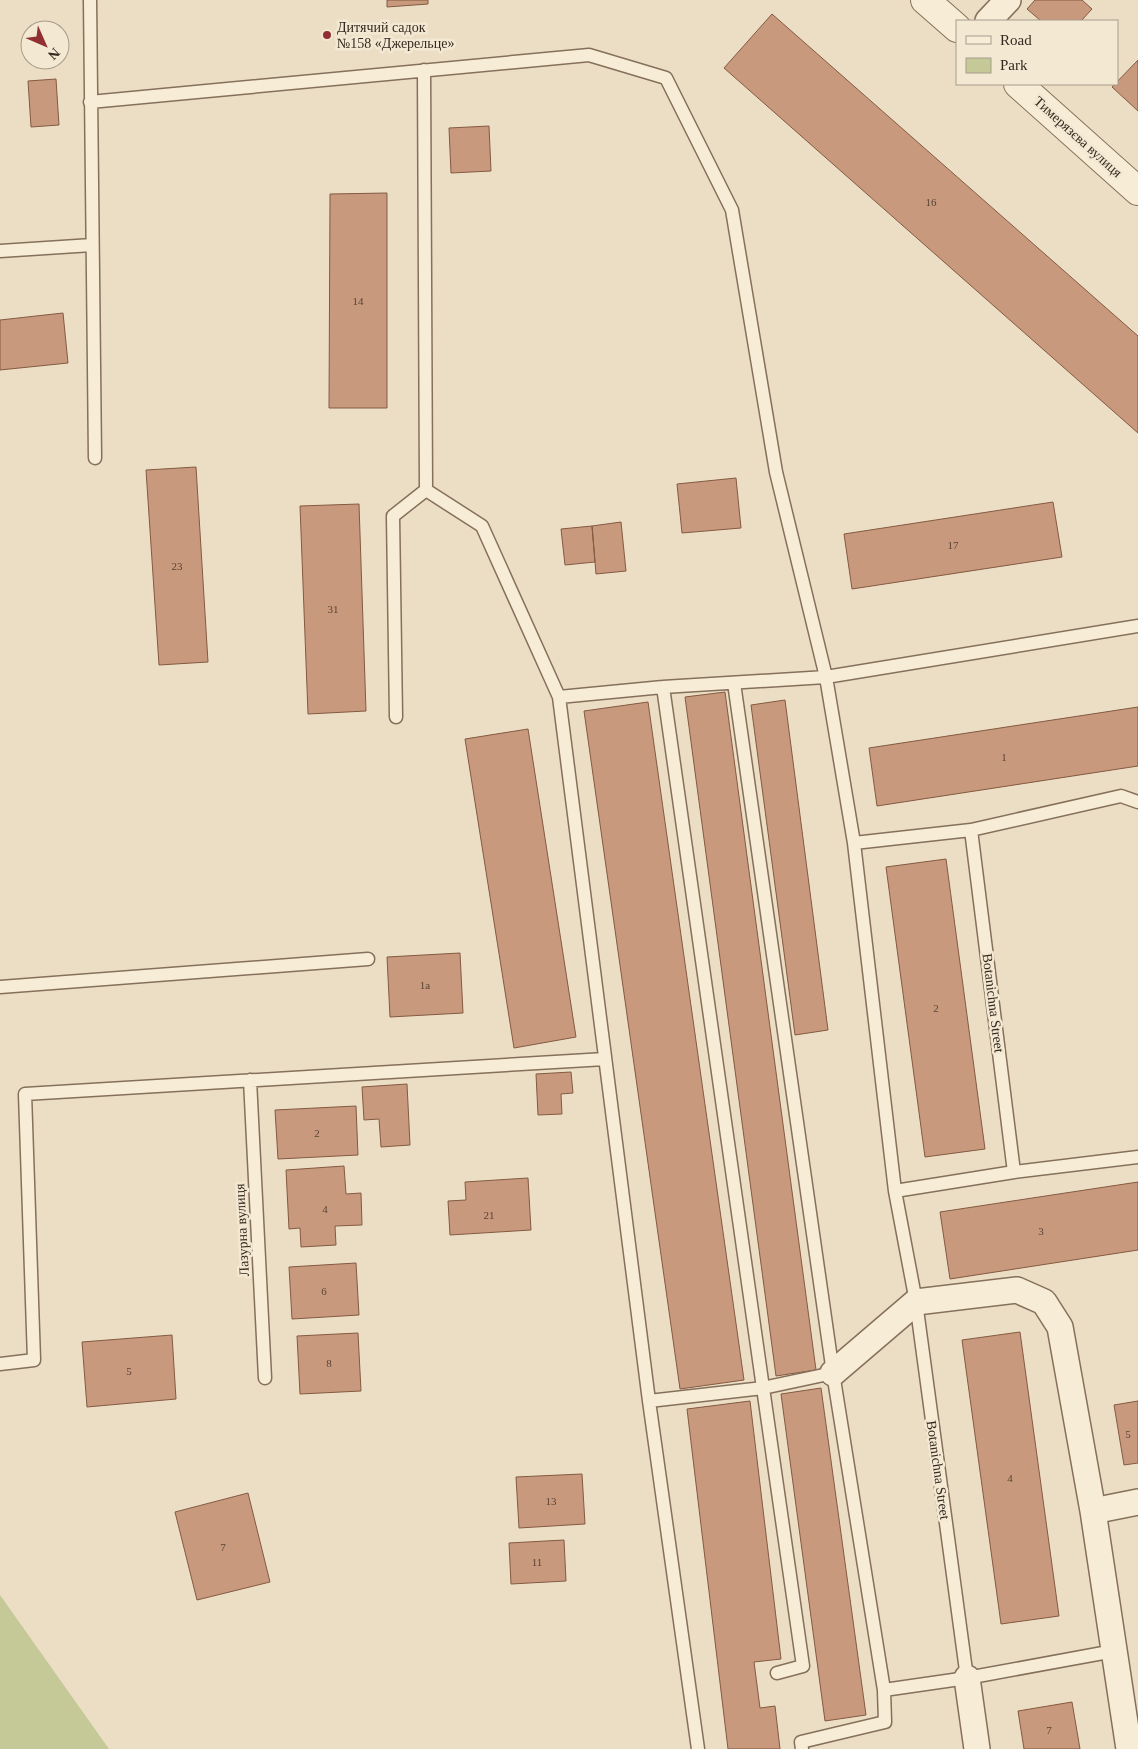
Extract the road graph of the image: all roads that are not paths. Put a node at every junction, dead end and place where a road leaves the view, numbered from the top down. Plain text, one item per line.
1 (90, 0) edge
2 (925, 0) edge
3 (1008, 0) edge
4 (989, 20) edge
5 (956, 27) edge
6 (424, 70) junction
7 (1019, 85) edge
8 (90, 102) junction
9 (1138, 191) edge
10 (92, 245) junction
11 (0, 251) edge
12 (95, 458) dead end
13 (426, 490) junction
14 (1138, 626) edge
15 (826, 676) junction
16 (734, 683) junction
17 (663, 687) junction
18 (558, 697) junction
19 (396, 717) dead end
20 (1138, 802) edge
21 (971, 830) junction
22 (854, 844) junction
23 (368, 959) dead end
24 (0, 987) edge
25 (605, 1059) junction
26 (250, 1080) junction
27 (1138, 1157) edge
28 (1014, 1172) junction
29 (895, 1191) junction
30 (916, 1302) junction
31 (0, 1364) edge
32 (833, 1373) junction
33 (264, 1378) dead end
34 (763, 1388) junction
35 (649, 1402) junction
36 (1138, 1502) edge
37 (1093, 1511) junction
38 (1114, 1651) junction
39 (776, 1672) dead end
40 (967, 1678) junction
41 (884, 1690) junction
42 (698, 1749) edge
43 (802, 1749) edge
44 (977, 1749) edge
45 (1129, 1749) edge

1 - 8 lane
2 - 5 street
3 - 4 street
6 - 8 lane, Botanichna Street
6 - 13 lane
6 - 15 lane, Botanichna Street
7 - 9 street, Тимерязєва вулиця
8 - 10 lane
10 - 11 lane
10 - 12 lane
13 - 18 lane
13 - 19 lane
14 - 15 lane
15 - 16 lane
15 - 22 lane, Botanichna Street
16 - 17 lane
16 - 32 lane
17 - 18 lane
17 - 34 lane
18 - 25 lane
20 - 21 lane
21 - 22 lane
21 - 28 lane, Botanichna Street
22 - 29 lane, Botanichna Street
23 - 24 lane
25 - 26 lane
25 - 35 lane
26 - 31 lane
26 - 33 lane, Лазурна вулиця
27 - 28 lane
28 - 29 lane
29 - 30 lane, Botanichna Street
30 - 32 street
30 - 37 street
30 - 40 lane, Botanichna Street
32 - 34 lane
32 - 41 lane
34 - 35 lane
34 - 39 lane
35 - 42 lane
36 - 37 street
37 - 38 street
38 - 40 lane
38 - 45 street
40 - 41 lane
40 - 44 street, Botanichna Street
41 - 43 lane

